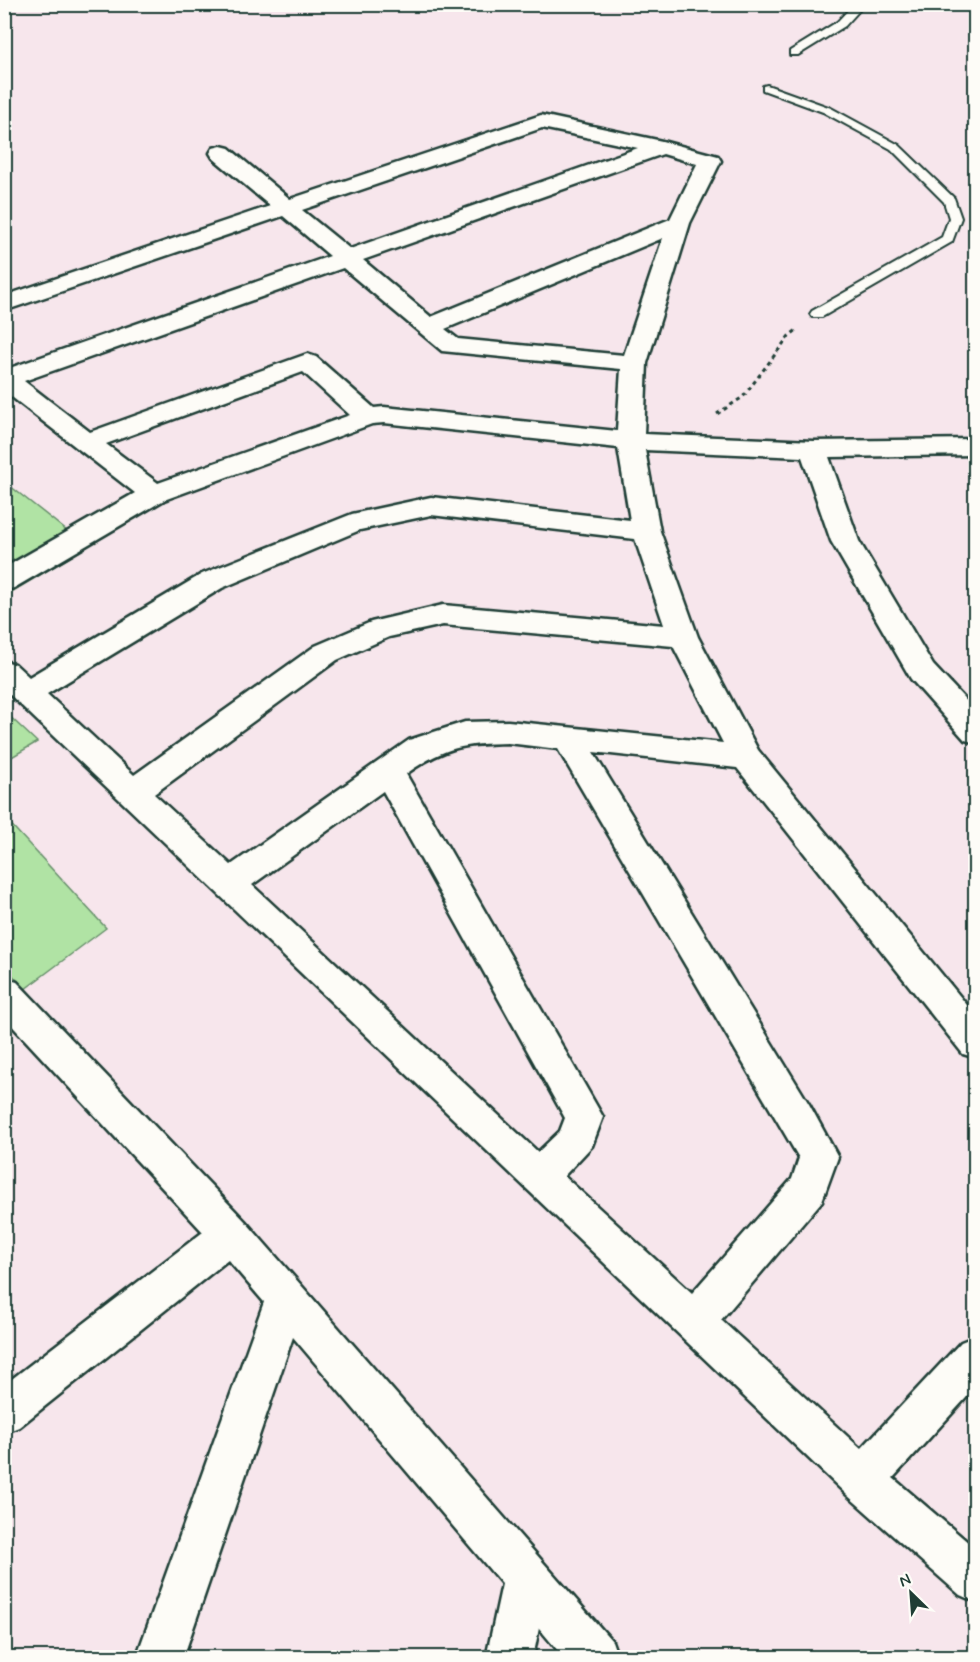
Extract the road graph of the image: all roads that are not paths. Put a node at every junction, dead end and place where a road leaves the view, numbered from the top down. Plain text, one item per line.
1 (860, 4) edge
2 (794, 53) dead end
3 (767, 88) dead end
4 (662, 147) junction
5 (221, 153) dead end
6 (286, 208) junction
7 (679, 223) junction
8 (348, 259) junction
9 (4, 304) edge
10 (817, 314) road end
11 (428, 327) junction
12 (634, 363) junction
13 (5, 378) edge
14 (368, 417) junction
15 (86, 442) junction
16 (630, 442) junction
17 (975, 447) edge
18 (813, 449) junction
19 (154, 494) junction
20 (645, 531) junction
21 (4, 581) edge
22 (683, 637) junction
23 (16, 682) edge
24 (975, 732) edge
25 (568, 738) junction
26 (746, 757) junction
27 (388, 771) junction
28 (134, 792) junction
29 (230, 882) junction
30 (4, 992) edge
31 (975, 1043) edge
32 (537, 1176) junction
33 (231, 1234) junction
34 (286, 1297) junction
35 (694, 1321) junction
36 (975, 1356) edge
37 (4, 1412) edge
38 (862, 1480) junction
39 (975, 1579) edge
40 (526, 1580) junction
41 (159, 1658) edge
42 (509, 1658) edge
43 (595, 1658) edge

1 - 2 lane
3 - 10 lane
4 - 6 street
4 - 7 street
4 - 8 street
5 - 6 street
6 - 8 street
6 - 9 street
7 - 11 street
7 - 12 street
8 - 11 street
8 - 13 street
11 - 12 street
12 - 16 street
13 - 15 street
14 - 15 street
14 - 16 street
14 - 19 street
15 - 19 street
16 - 18 street
16 - 20 street
17 - 18 street
18 - 24 street
19 - 21 street
20 - 22 street
20 - 23 street
22 - 26 street
22 - 28 street
23 - 28 street
25 - 26 street
25 - 27 street
25 - 35 street
26 - 31 street
27 - 29 street
27 - 32 street
28 - 29 street
29 - 32 street
30 - 33 street
32 - 35 street
33 - 34 street
33 - 37 street
34 - 40 street
34 - 41 street
35 - 38 street
36 - 38 street
38 - 39 street
40 - 42 street
40 - 43 street

